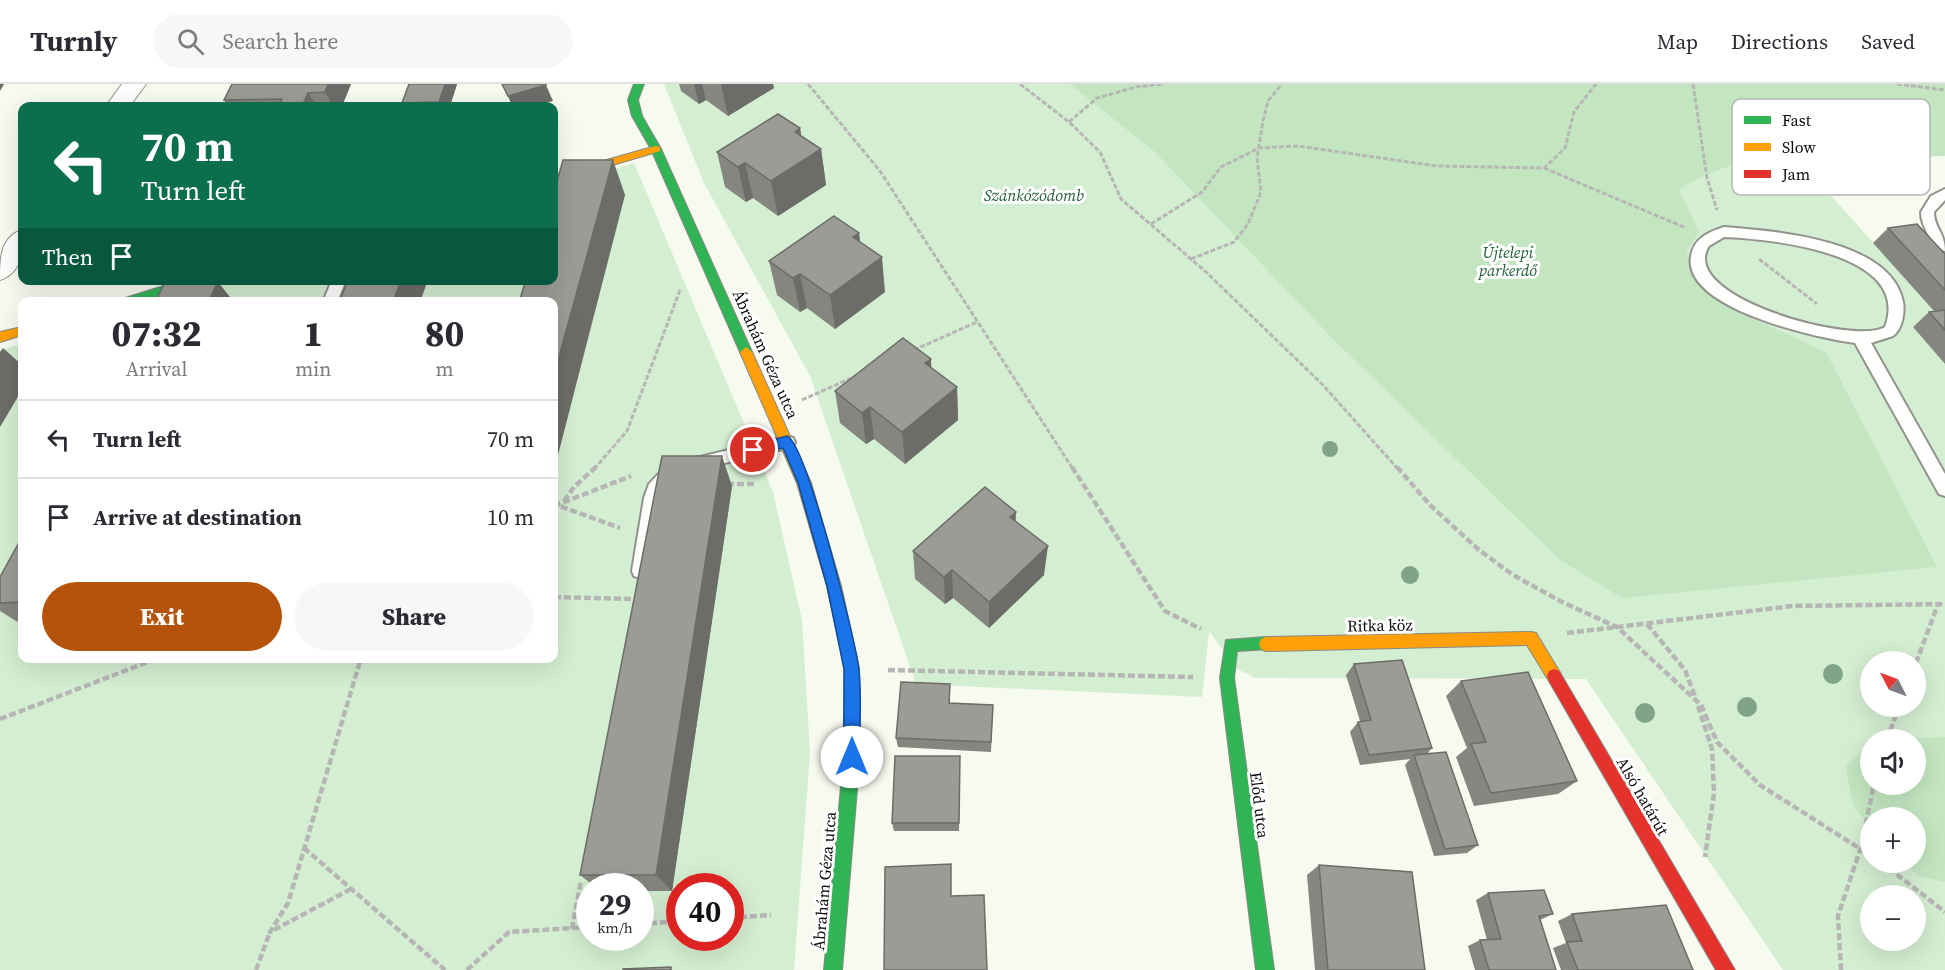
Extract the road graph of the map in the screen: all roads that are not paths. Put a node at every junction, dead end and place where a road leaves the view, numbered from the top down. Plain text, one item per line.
1 (134, 84) edge
2 (639, 84) edge
3 (121, 102) edge
4 (656, 149) junction
5 (558, 177) edge
6 (1945, 194) edge
7 (18, 245) edge
8 (1945, 246) edge
9 (0, 270) edge
10 (187, 285) edge
11 (157, 297) edge
12 (18, 332) edge
13 (0, 337) edge
14 (1860, 338) junction
15 (787, 442) junction
16 (1945, 489) edge
17 (635, 599) edge
18 (1531, 638) joint
19 (1231, 645) joint
20 (832, 970) edge
21 (1265, 970) edge
22 (1726, 970) edge

1 - 3 street
2 - 4 street, Ábrahám Géza utca
4 - 5 street
4 - 15 street, Ábrahám Géza utca
6 - 8 lane
7 - 9 street
10 - 11 street
12 - 13 street
14 - 14 lane
14 - 16 lane
15 - 17 lane
15 - 20 street, Ábrahám Géza utca
18 - 19 street, Ritka köz
18 - 22 street, Alsó határút
19 - 21 street, Előd utca

